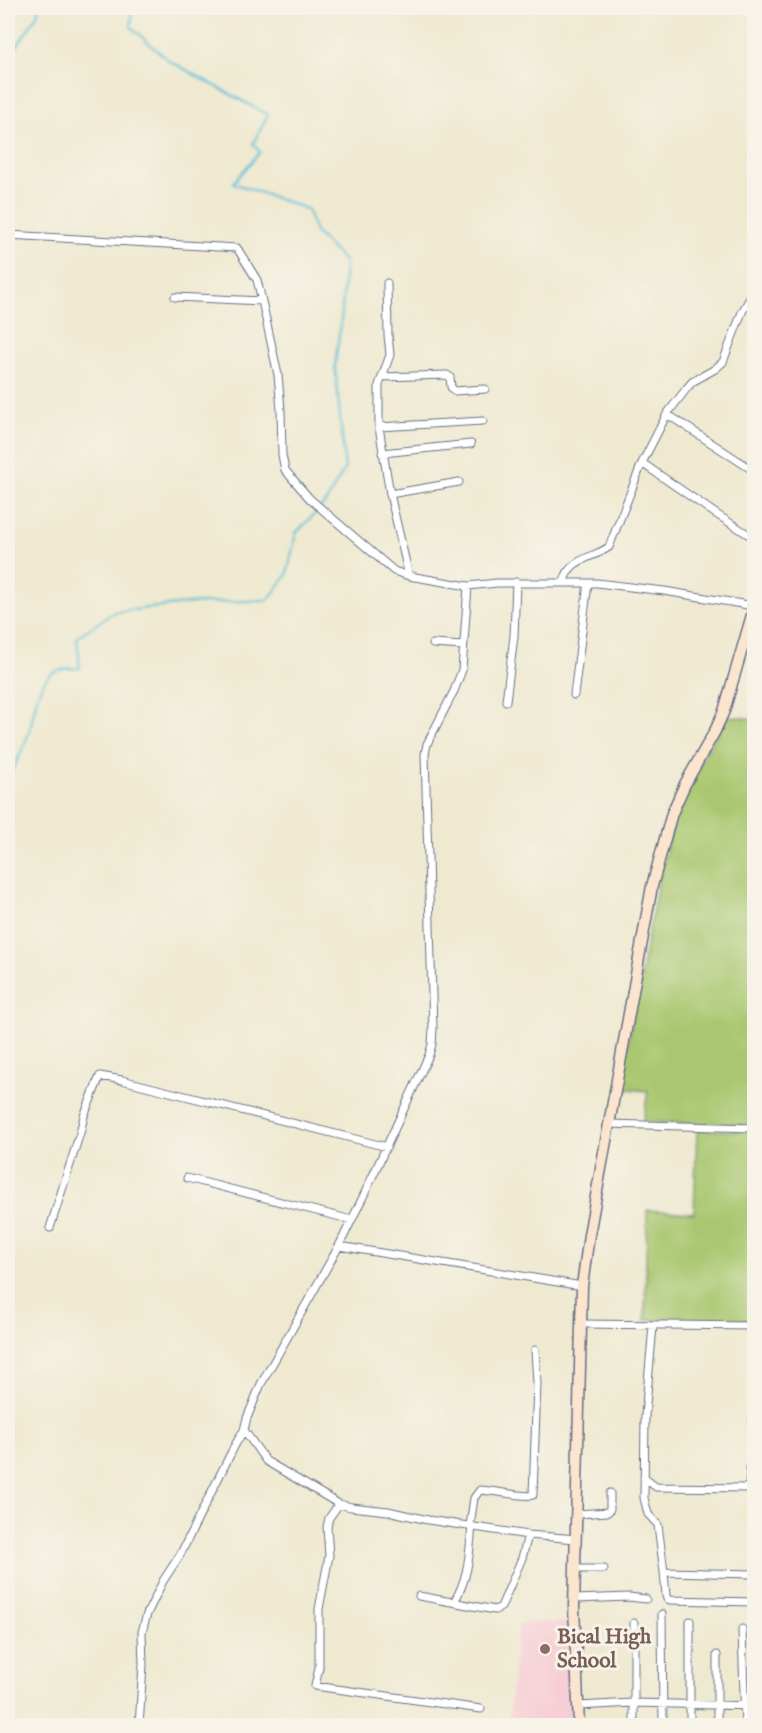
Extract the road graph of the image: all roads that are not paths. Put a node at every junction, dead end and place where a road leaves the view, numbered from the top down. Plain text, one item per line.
1 (8, 235) edge
2 (387, 284) dead end
3 (754, 291) edge
4 (175, 297) dead end
5 (262, 301) junction
6 (382, 377) junction
7 (484, 389) dead end
8 (667, 414) junction
9 (483, 421) dead end
10 (379, 427) junction
11 (471, 444) dead end
12 (382, 453) junction
13 (642, 463) junction
14 (754, 471) edge
15 (459, 482) dead end
16 (390, 494) junction
17 (754, 538) edge
18 (409, 576) junction
19 (516, 582) junction
20 (564, 582) junction
21 (588, 583) junction
22 (468, 586) junction
23 (754, 607) edge
24 (434, 644) dead end
25 (463, 646) junction
26 (574, 695) dead end
27 (506, 701) dead end
28 (609, 1124) junction
29 (754, 1128) edge
30 (387, 1148) junction
31 (187, 1178) dead end
32 (352, 1220) junction
33 (50, 1228) dead end
34 (339, 1246) junction
35 (582, 1286) junction
36 (580, 1324) junction
37 (653, 1326) junction
38 (754, 1326) edge
39 (535, 1350) dead end
40 (754, 1405) edge
41 (244, 1430) junction
42 (644, 1478) junction
43 (752, 1488) edge
44 (610, 1493) dead end
45 (339, 1504) junction
46 (577, 1514) junction
47 (471, 1526) junction
48 (528, 1535) junction
49 (576, 1539) junction
50 (576, 1569) junction
51 (604, 1569) dead end
52 (664, 1572) junction
53 (754, 1574) edge
54 (418, 1596) dead end
55 (575, 1599) junction
56 (646, 1599) dead end
57 (454, 1602) junction
58 (754, 1602) edge
59 (662, 1614) dead end
60 (690, 1621) dead end
61 (634, 1623) dead end
62 (742, 1629) dead end
63 (717, 1655) dead end
64 (634, 1703) junction
65 (662, 1704) junction
66 (690, 1705) junction
67 (717, 1705) junction
68 (745, 1705) junction
69 (578, 1706) junction
70 (754, 1706) edge
71 (481, 1709) dead end
72 (139, 1725) edge
73 (579, 1725) edge
74 (634, 1725) edge
75 (663, 1725) edge
76 (690, 1725) edge
77 (717, 1725) edge
78 (745, 1725) edge

1 - 5 street
2 - 6 street
3 - 8 street
4 - 5 street
5 - 18 street
6 - 7 street
6 - 10 street
8 - 13 street
8 - 14 street
9 - 10 street
10 - 12 street
11 - 12 street
12 - 16 street
13 - 17 street
13 - 20 street
15 - 16 street
16 - 18 street
18 - 22 street
19 - 20 street
19 - 22 street
19 - 27 street
20 - 21 street
21 - 23 street
21 - 26 street
22 - 25 street
23 - 28 street
24 - 25 street
25 - 30 street
28 - 29 street
28 - 35 street
30 - 32 street
30 - 33 street
31 - 32 street
32 - 34 street
34 - 35 street
34 - 41 street
35 - 36 street
36 - 37 street
36 - 46 street
37 - 38 street
37 - 42 street
39 - 47 street
40 - 43 street
41 - 45 street
41 - 72 street
42 - 43 street
42 - 52 street
44 - 46 street
45 - 47 street
45 - 71 street
46 - 49 street
47 - 48 street
47 - 57 street
48 - 49 street
48 - 57 street
49 - 50 street
50 - 51 street
50 - 55 street
52 - 53 street
52 - 58 street
54 - 57 street
55 - 56 street
55 - 69 street
59 - 65 street
60 - 66 street
61 - 64 street
62 - 68 street
63 - 67 street
64 - 65 street
64 - 69 street
64 - 74 street
65 - 66 street
65 - 75 street
66 - 67 street
66 - 76 street
67 - 68 street
67 - 77 street
68 - 70 street
68 - 78 street
69 - 73 street

